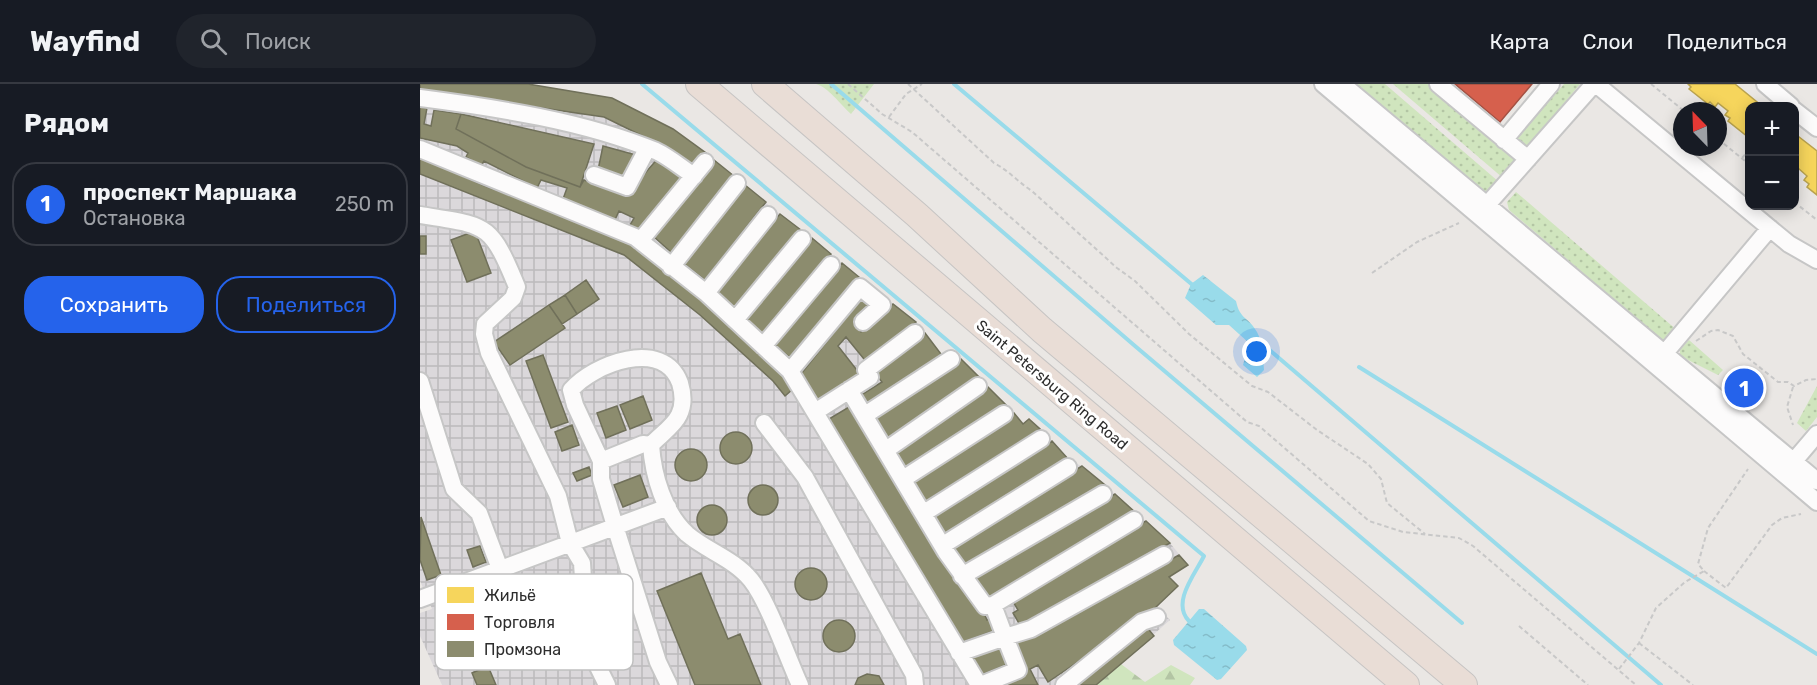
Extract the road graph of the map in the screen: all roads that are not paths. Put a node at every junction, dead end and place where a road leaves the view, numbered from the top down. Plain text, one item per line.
1 (699, 84) edge
2 (765, 84) edge
3 (1323, 84) edge
4 (1342, 84) edge
5 (1438, 84) edge
6 (1551, 84) edge
7 (1595, 84) edge
8 (1765, 84) edge
9 (420, 98) edge
10 (1786, 102) edge
11 (1799, 114) edge
12 (1817, 128) edge
13 (1504, 140) junction
14 (420, 149) edge
15 (647, 149) junction
16 (1527, 159) junction
17 (705, 162) dead end
18 (594, 175) dead end
19 (694, 176) junction
20 (737, 183) dead end
21 (1486, 206) junction
22 (420, 215) edge
23 (768, 215) dead end
24 (1770, 228) junction
25 (802, 239) dead end
26 (640, 241) junction
27 (1817, 260) edge
28 (831, 265) dead end
29 (671, 267) junction
30 (706, 293) junction
31 (735, 320) junction
32 (863, 322) dead end
33 (915, 333) dead end
34 (763, 346) junction
35 (1664, 354) junction
36 (951, 359) dead end
37 (790, 371) junction
38 (420, 381) edge
39 (978, 386) dead end
40 (849, 390) junction
41 (815, 412) junction
42 (1004, 414) dead end
43 (865, 415) junction
44 (764, 423) dead end
45 (1817, 434) edge
46 (1041, 439) dead end
47 (651, 446) junction
48 (886, 450) junction
49 (601, 461) junction
50 (1068, 467) dead end
51 (1789, 467) junction
52 (903, 479) junction
53 (1817, 481) edge
54 (1103, 494) dead end
55 (1817, 502) edge
56 (668, 507) junction
57 (924, 513) junction
58 (1134, 520) dead end
59 (615, 526) junction
60 (570, 543) junction
61 (943, 545) junction
62 (1164, 555) dead end
63 (500, 569) junction
64 (487, 574) edge
65 (583, 574) edge
66 (630, 574) edge
67 (962, 576) junction
68 (633, 583) edge
69 (435, 593) edge
70 (420, 599) edge
71 (993, 605) junction
72 (1157, 617) dead end
73 (1005, 637) junction
74 (959, 653) junction
75 (600, 670) edge
76 (607, 685) edge
77 (669, 685) edge
78 (800, 685) edge
79 (915, 685) edge
80 (980, 685) edge
81 (1064, 685) edge
82 (1406, 685) edge
83 (1464, 685) edge

1 - 82 highway, Saint Petersburg Ring Road
2 - 83 highway
3 - 51 street
4 - 21 street
5 - 13 street
6 - 13 street
7 - 16 street
7 - 24 street
8 - 10 street
9 - 15 street
11 - 12 street
13 - 16 street
14 - 26 street
15 - 18 street
15 - 19 street
16 - 21 street
17 - 19 street
19 - 26 street
20 - 29 street
21 - 35 street
22 - 60 street
23 - 30 street
24 - 27 street
24 - 35 street
25 - 31 street
26 - 29 street
28 - 34 street
29 - 30 street
30 - 31 street
31 - 34 street
32 - 37 street
33 - 40 street
34 - 37 street
35 - 51 street
36 - 43 street
37 - 41 street
38 - 63 street
39 - 48 street
40 - 41 street
40 - 43 street
41 - 74 street
42 - 52 street
43 - 48 street
44 - 79 street
45 - 51 street
46 - 57 street
47 - 49 street
47 - 49 street
47 - 56 street
48 - 52 street
49 - 59 street
50 - 61 street
51 - 53 street
51 - 55 street
52 - 57 street
54 - 67 street
56 - 59 street
56 - 78 street
57 - 61 street
58 - 71 street
59 - 60 street
59 - 66 street
60 - 63 street
60 - 65 street
61 - 67 street
62 - 73 street
63 - 64 street
67 - 71 street
68 - 77 street
69 - 70 street
71 - 73 street
72 - 81 street
73 - 74 street
73 - 80 street
74 - 80 street
75 - 76 street

